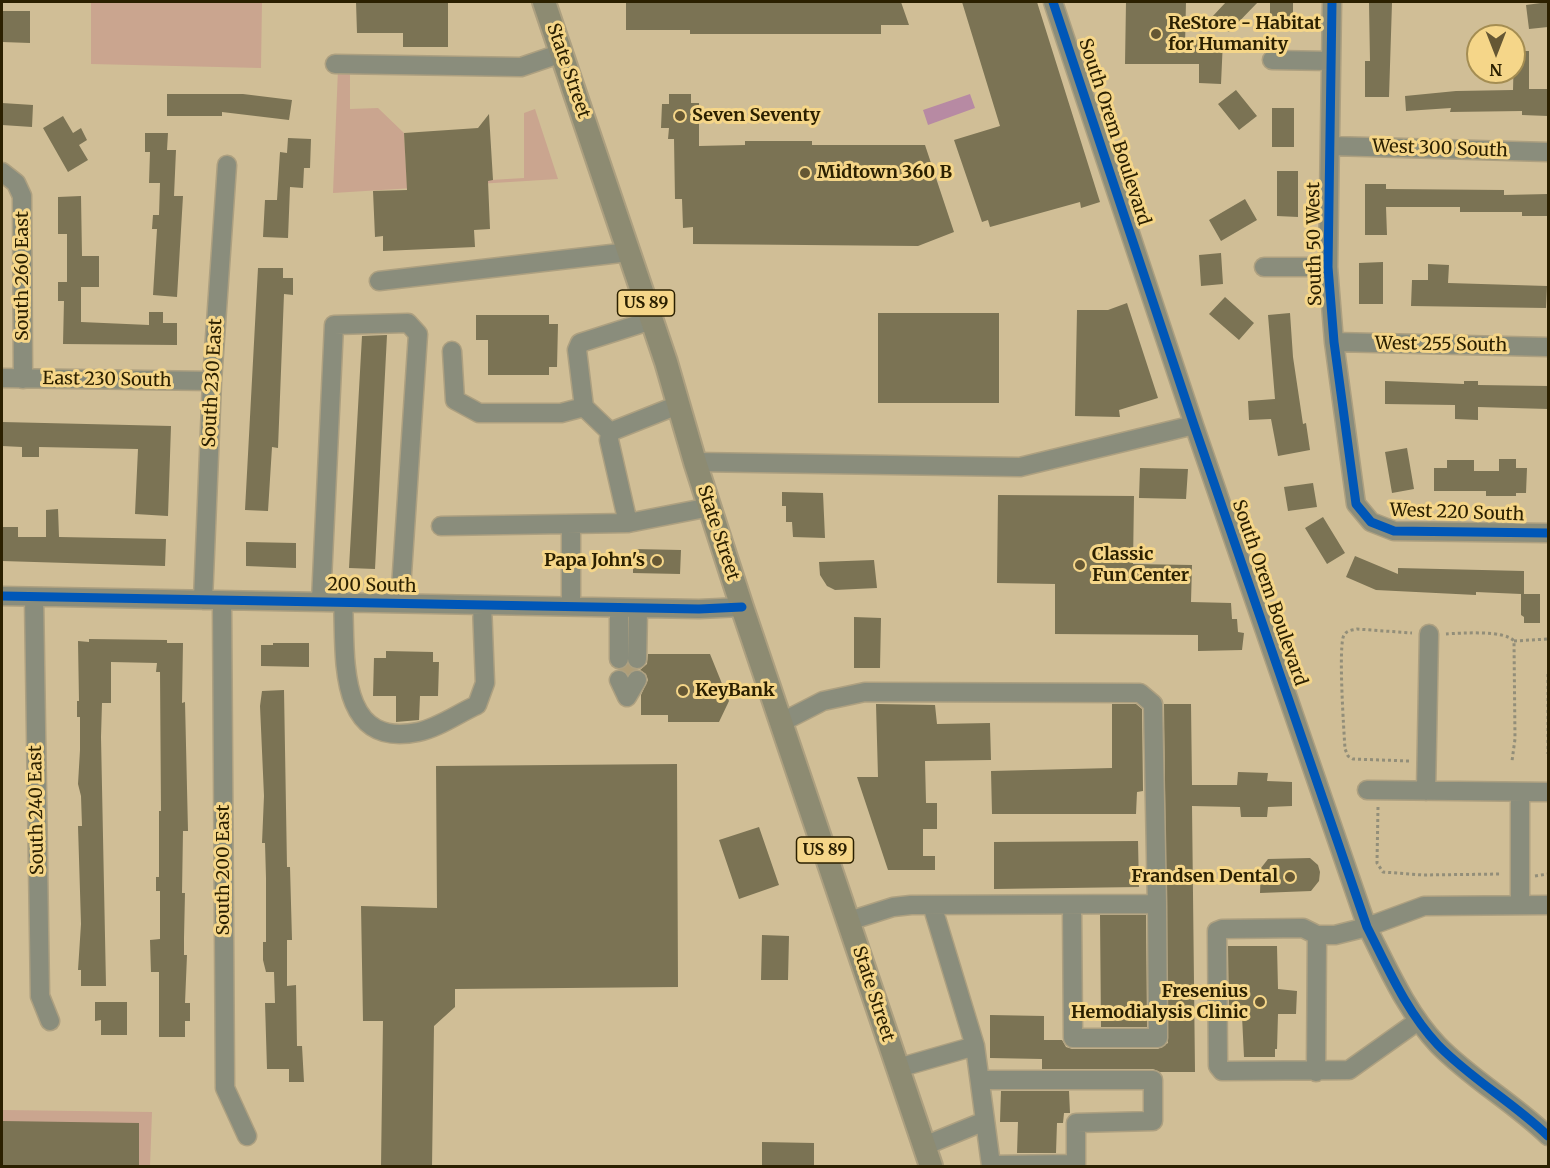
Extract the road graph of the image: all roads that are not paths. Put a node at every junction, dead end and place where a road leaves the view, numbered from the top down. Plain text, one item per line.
1 (544, 2) edge
2 (1053, 2) edge
3 (1332, 2) edge
4 (562, 53) junction
5 (1272, 60) dead end
6 (1331, 61) junction
7 (335, 64) dead end
8 (1330, 146) junction
9 (1548, 152) edge
10 (226, 165) dead end
11 (6, 175) edge
12 (629, 252) junction
13 (1264, 267) dead end
14 (1328, 267) junction
15 (379, 281) dead end
16 (652, 320) junction
17 (1335, 342) junction
18 (1548, 347) edge
19 (453, 351) dead end
20 (2, 378) edge
21 (23, 379) junction
22 (212, 381) junction
23 (678, 405) junction
24 (584, 407) junction
25 (1194, 425) junction
26 (610, 432) junction
27 (695, 462) junction
28 (710, 507) junction
29 (1366, 517) joint
30 (628, 523) junction
31 (571, 524) junction
32 (441, 526) dead end
33 (1548, 533) edge
34 (2, 596) edge
35 (34, 597) junction
36 (203, 600) junction
37 (222, 601) junction
38 (321, 601) junction
39 (343, 601) junction
40 (400, 603) junction
41 (482, 605) junction
42 (571, 606) junction
43 (742, 607) junction
44 (629, 608) junction
45 (1429, 634) dead end
46 (628, 659) tunnel mouth
47 (782, 722) junction
48 (1372, 790) road end
49 (1426, 791) junction
50 (1520, 792) junction
51 (1548, 792) edge
52 (1157, 904) junction
53 (932, 905) junction
54 (1520, 905) junction
55 (1548, 905) edge
56 (1072, 906) junction
57 (849, 921) junction
58 (1367, 927) junction
59 (1317, 935) junction
60 (50, 1021) dead end
61 (1418, 1021) junction
62 (975, 1046) junction
63 (898, 1068) junction
64 (1316, 1072) junction
65 (980, 1080) junction
66 (985, 1121) junction
67 (247, 1136) dead end
68 (1548, 1136) edge
69 (927, 1156) edge

1 - 4 main road, State Street / US 89
2 - 25 street, South Orem Boulevard
3 - 6 street, South 50 West
4 - 7 street
4 - 12 main road, State Street / US 89
5 - 6 street
6 - 8 street, South 50 West
8 - 9 street, West 300 South
8 - 14 street, South 50 West
10 - 22 street, South 230 East
11 - 21 street, South 260 East
12 - 15 street
12 - 16 main road, State Street / US 89
13 - 14 street
14 - 17 street, South 50 West
16 - 23 main road, State Street / US 89
16 - 24 street
17 - 18 street, West 255 South
17 - 29 street, South 50 West
19 - 24 street
20 - 21 street, East 230 South
21 - 22 street, East 230 South
22 - 36 street, South 230 East
23 - 26 street
23 - 27 main road, State Street / US 89
24 - 26 street
25 - 27 street
25 - 58 street, South Orem Boulevard
26 - 30 street
27 - 28 main road, State Street / US 89
28 - 30 street
28 - 43 main road, State Street / US 89
29 - 33 street, West 220 South
30 - 31 street
31 - 32 street
31 - 42 street
34 - 35 street, 200 South
35 - 36 street, 200 South
35 - 60 street, South 240 East
36 - 37 street, 200 South
37 - 38 street, 200 South
37 - 67 street, South 200 East
38 - 39 street, 200 South
38 - 40 street
39 - 40 street, 200 South
39 - 41 street
40 - 41 street, 200 South
41 - 42 street, 200 South
42 - 44 street, 200 South
43 - 44 street, 200 South
43 - 47 main road, State Street / US 89
44 - 46 street
45 - 49 street
47 - 52 street
47 - 57 main road, State Street / US 89
48 - 49 street
49 - 50 street
50 - 51 street
50 - 54 street
52 - 56 street
52 - 56 street
53 - 56 street
53 - 57 street
53 - 62 street
54 - 55 street
54 - 58 street
57 - 63 main road, State Street / US 89
58 - 59 street
58 - 61 street, South Orem Boulevard
59 - 64 street
59 - 64 street
61 - 64 street
61 - 68 street, South Orem Boulevard
62 - 63 street
62 - 65 street
63 - 69 main road, State Street / US 89
65 - 66 street
65 - 66 street
66 - 69 street

